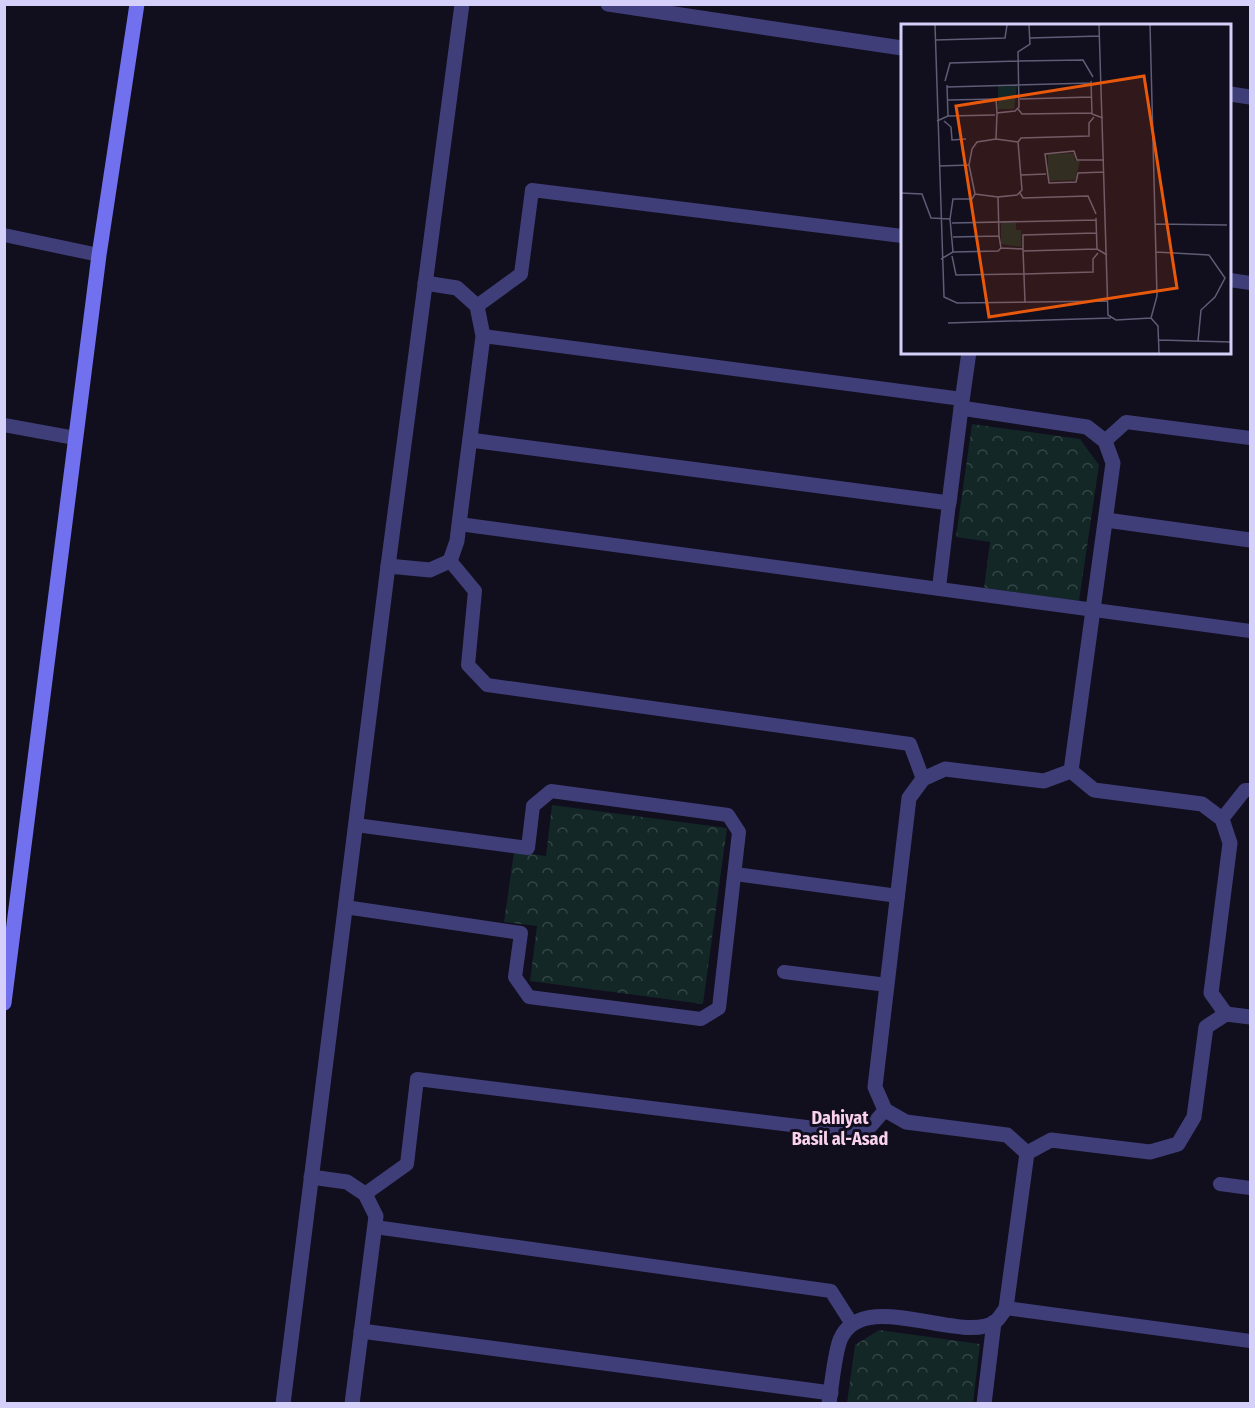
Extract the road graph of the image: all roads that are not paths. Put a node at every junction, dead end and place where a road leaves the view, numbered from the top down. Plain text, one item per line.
1 (137, 4) edge
2 (462, 4) edge
3 (608, 4) edge
4 (901, 48) edge
5 (1231, 94) edge
6 (1251, 97) edge
7 (4, 235) edge
8 (901, 236) edge
9 (99, 255) junction
10 (1231, 280) edge
11 (1251, 282) edge
12 (425, 283) junction
13 (477, 306) junction
14 (483, 336) junction
15 (969, 354) edge
16 (962, 404) junction
17 (4, 425) edge
18 (75, 438) junction
19 (1251, 438) edge
20 (470, 440) junction
21 (1106, 441) junction
22 (949, 502) junction
23 (1106, 520) junction
24 (459, 524) junction
25 (1251, 540) edge
26 (450, 561) junction
27 (388, 566) junction
28 (939, 588) junction
29 (1093, 610) junction
30 (1251, 632) edge
31 (1071, 771) junction
32 (923, 779) junction
33 (1251, 790) edge
34 (1222, 819) junction
35 (356, 825) junction
36 (735, 874) junction
37 (898, 896) junction
38 (345, 908) junction
39 (784, 972) dead end
40 (887, 986) junction
41 (4, 1003) edge
42 (1226, 1014) junction
43 (1251, 1017) edge
44 (885, 1110) junction
45 (1027, 1153) junction
46 (311, 1178) junction
47 (1220, 1184) dead end
48 (1251, 1188) edge
49 (365, 1194) junction
50 (375, 1227) junction
51 (1006, 1308) junction
52 (994, 1322) junction
53 (852, 1324) junction
54 (361, 1331) junction
55 (1251, 1341) edge
56 (830, 1398) edge
57 (283, 1404) edge
58 (352, 1404) edge
59 (984, 1404) edge

1 - 9 main road
2 - 12 street
3 - 4 street
5 - 6 street
7 - 9 lane
8 - 13 lane
9 - 18 main road
10 - 11 lane
12 - 13 street
12 - 27 street
13 - 14 street
14 - 16 lane
14 - 20 street
15 - 16 street
16 - 21 street
16 - 22 street
17 - 18 lane
18 - 41 main road
19 - 21 lane
20 - 22 street
20 - 24 street
21 - 23 street
22 - 28 lane
23 - 25 street
23 - 29 street
24 - 26 street
24 - 28 lane
26 - 27 street
26 - 32 lane
27 - 35 street
28 - 29 lane
29 - 30 lane
29 - 31 street
31 - 32 street
31 - 34 street
32 - 37 street
33 - 34 lane
34 - 42 street
35 - 36 lane
35 - 38 street
36 - 37 lane
36 - 38 lane
37 - 40 street
38 - 46 street
39 - 40 lane
40 - 44 street
42 - 43 street
42 - 45 street
44 - 45 street
44 - 49 lane
45 - 51 street
46 - 49 street
46 - 57 street
47 - 48 lane
49 - 50 street
50 - 53 lane
50 - 54 street
51 - 52 street
51 - 55 lane
52 - 53 street
52 - 59 street
53 - 56 street
54 - 56 street
54 - 58 street

